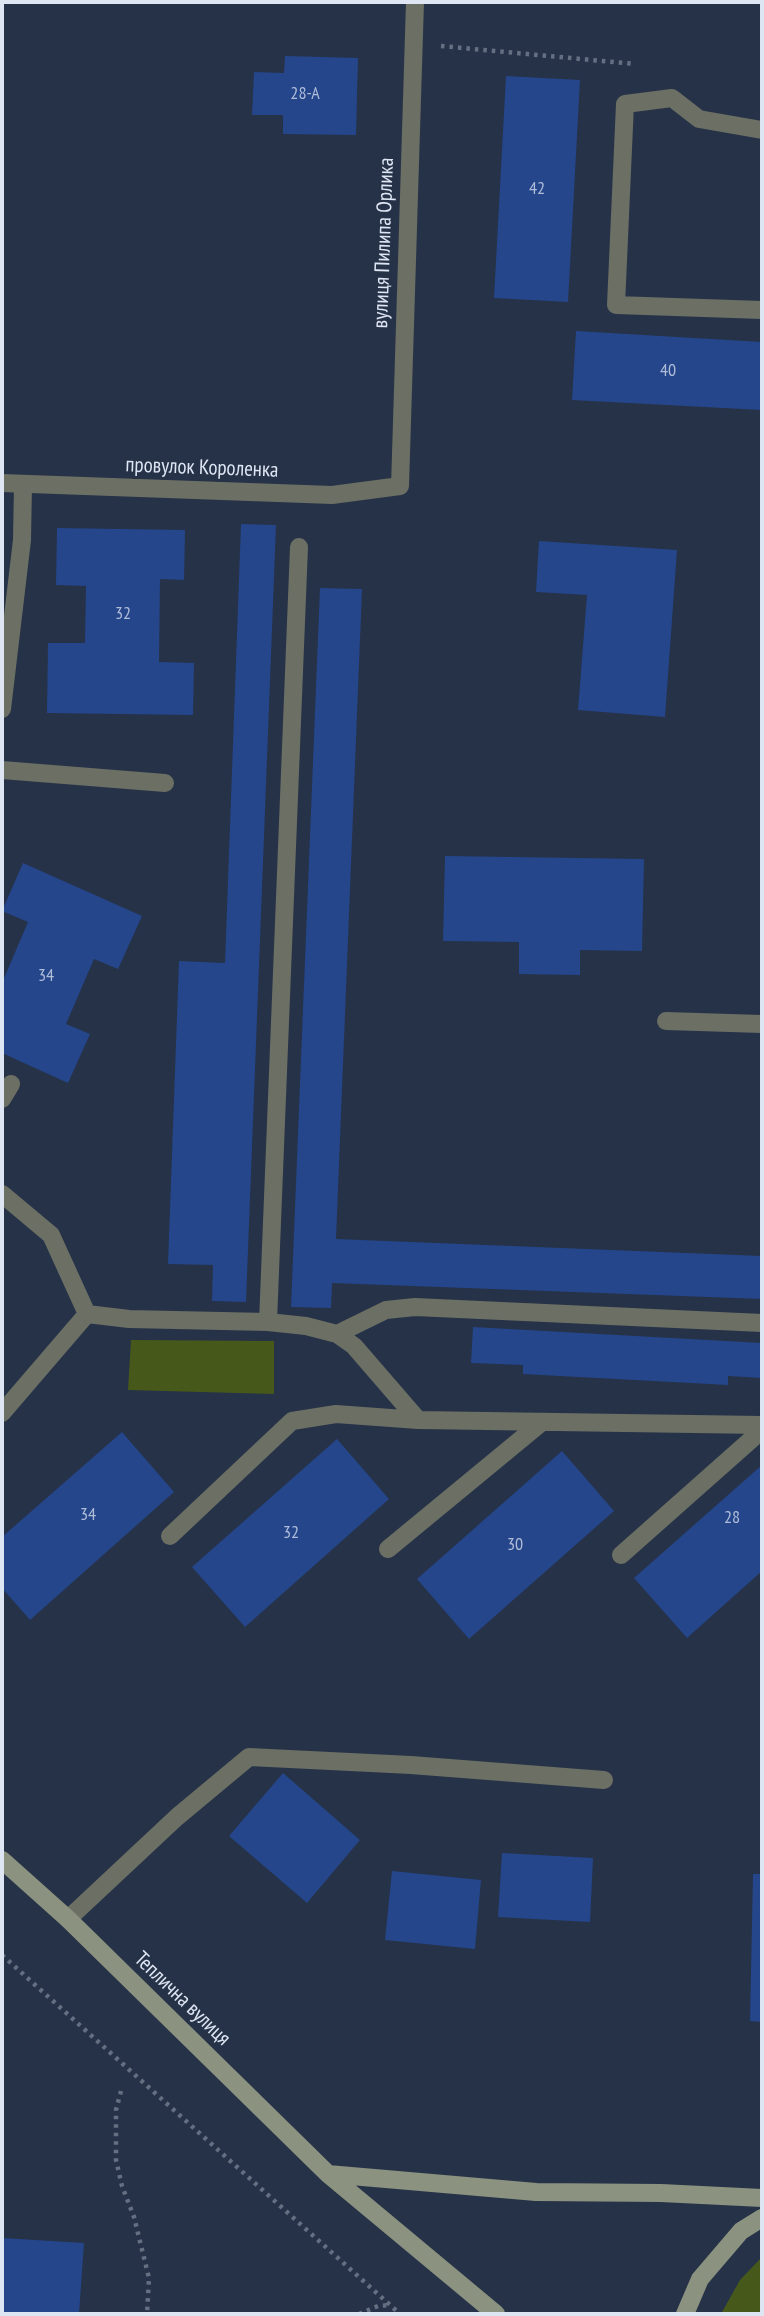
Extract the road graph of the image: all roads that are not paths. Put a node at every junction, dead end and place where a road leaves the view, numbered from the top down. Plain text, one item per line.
1 (415, 2) edge
2 (762, 130) edge
3 (762, 310) edge
4 (2, 483) edge
5 (23, 485) junction
6 (400, 485) joint
7 (299, 547) dead end
8 (2, 709) edge
9 (2, 770) edge
10 (165, 783) dead end
11 (666, 1021) dead end
12 (762, 1024) edge
13 (2, 1194) edge
14 (87, 1314) junction
15 (268, 1322) junction
16 (762, 1323) edge
17 (337, 1334) junction
18 (2, 1413) edge
19 (418, 1420) junction
20 (542, 1422) junction
21 (762, 1427) edge
22 (170, 1536) dead end
23 (387, 1549) dead end
24 (621, 1555) dead end
25 (604, 1780) dead end
26 (2, 1860) edge
27 (68, 1919) junction
28 (328, 2174) junction
29 (762, 2198) edge
30 (762, 2218) edge
31 (496, 2314) edge
32 (685, 2314) edge

1 - 6 street, вулиця Пилипа Орлика
2 - 3 street
4 - 5 street, провулок Короленка
5 - 6 street, провулок Короленка
5 - 8 street
7 - 15 street
9 - 10 street
11 - 12 street
13 - 14 street
14 - 15 street
14 - 18 street
15 - 17 street
16 - 17 street
17 - 19 street
19 - 20 street
19 - 22 street
20 - 21 street
20 - 23 street
21 - 24 street
25 - 27 street
26 - 27 main road, Теплична вулиця
27 - 28 main road, Теплична вулиця
28 - 29 main road
28 - 31 main road, Теплична вулиця
30 - 32 main road

